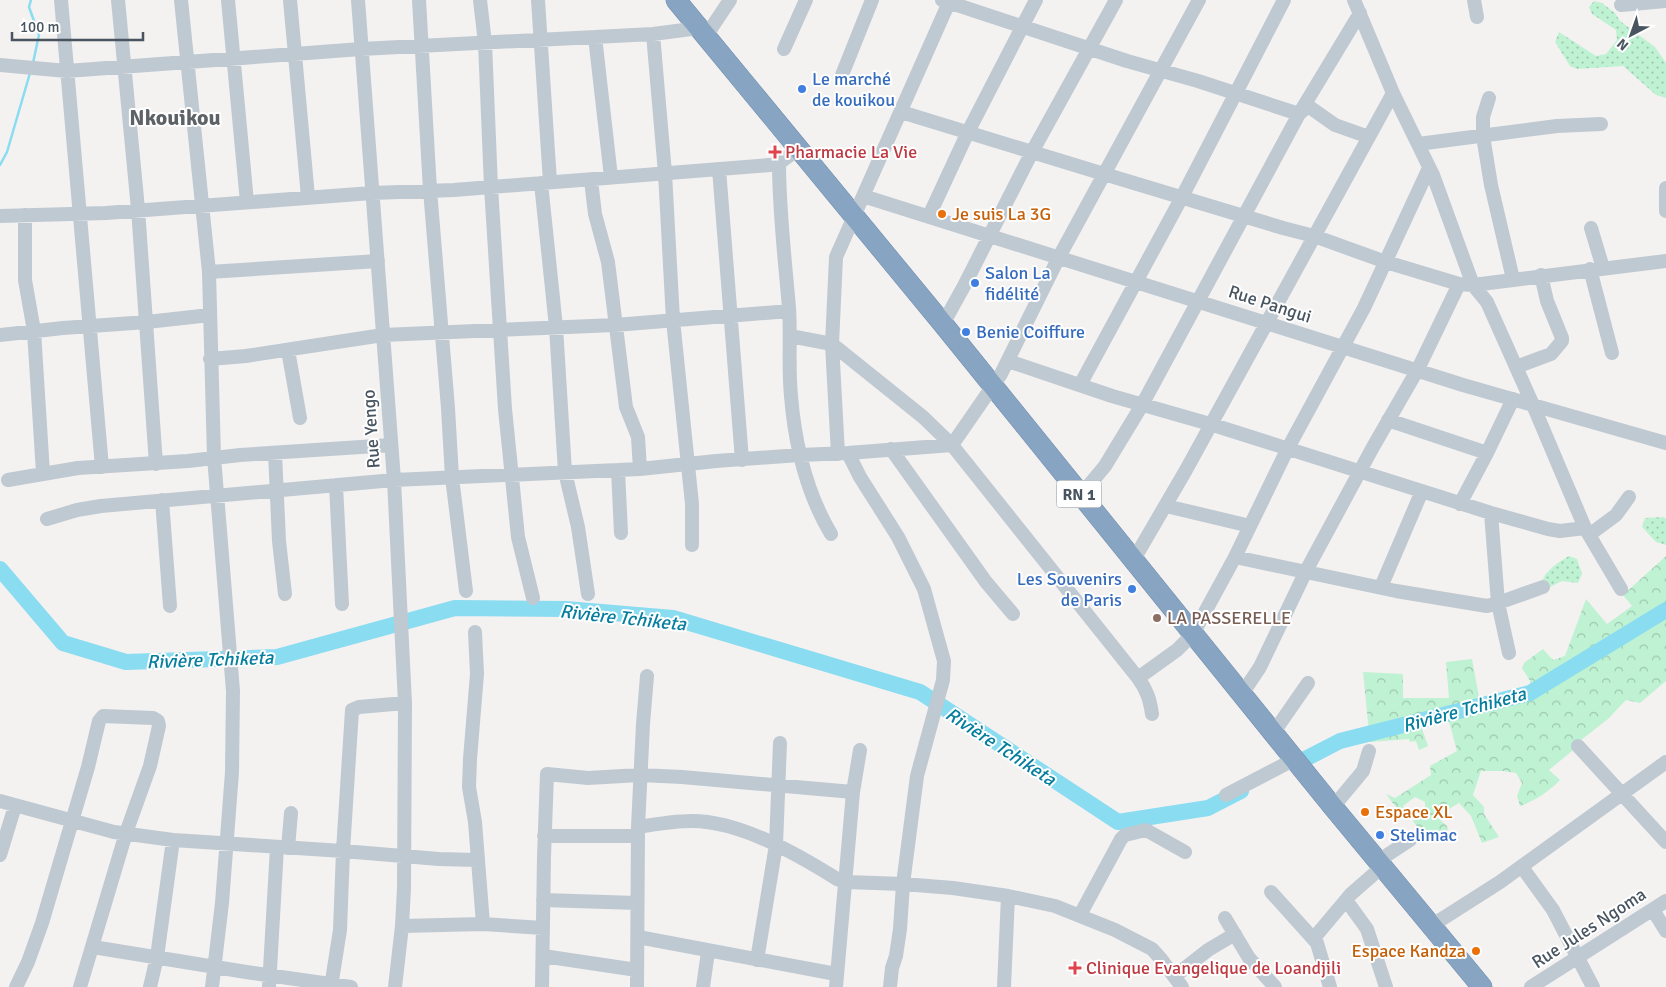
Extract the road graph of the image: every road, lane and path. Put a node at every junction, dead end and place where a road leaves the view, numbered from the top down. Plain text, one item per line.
1 (61, 0) edge
2 (118, 0) edge
3 (181, 0) edge
4 (228, 0) edge
5 (290, 0) edge
6 (358, 0) edge
7 (419, 0) edge
8 (480, 0) edge
9 (538, 0) edge
10 (676, 0) edge
11 (730, 0) edge
12 (806, 0) edge
13 (872, 0) edge
14 (1036, 0) edge
15 (1116, 0) edge
16 (1199, 0) edge
17 (1284, 0) edge
18 (1354, 0) edge
19 (1474, 0) edge
20 (947, 1) edge
21 (1666, 1) edge
22 (1621, 5) dead end
23 (1360, 13) junction
24 (1477, 17) dead end
25 (1024, 26) junction
26 (702, 32) junction
27 (653, 34) junction
28 (596, 37) junction
29 (540, 40) junction
30 (485, 43) junction
31 (422, 46) junction
32 (1090, 48) junction
33 (361, 49) junction
34 (784, 49) dead end
35 (296, 54) junction
36 (232, 59) junction
37 (186, 62) junction
38 (0, 65) edge
39 (125, 67) junction
40 (1160, 70) junction
41 (67, 71) junction
42 (842, 75) dead end
43 (1394, 93) junction
44 (1235, 94) junction
45 (1489, 98) dead end
46 (901, 112) junction
47 (1299, 114) junction
48 (1601, 124) dead end
49 (968, 132) junction
50 (1483, 136) junction
51 (1369, 137) junction
52 (1418, 144) junction
53 (798, 148) junction
54 (1032, 152) junction
55 (779, 163) junction
56 (719, 168) junction
57 (1430, 168) junction
58 (665, 173) junction
59 (1104, 174) junction
60 (611, 177) junction
61 (591, 180) junction
62 (546, 183) junction
63 (491, 187) junction
64 (1666, 188) edge
65 (430, 190) junction
66 (372, 193) junction
67 (863, 196) junction
68 (308, 197) junction
69 (1182, 197) junction
70 (247, 202) junction
71 (201, 205) junction
72 (138, 209) junction
73 (1666, 211) edge
74 (80, 213) junction
75 (25, 215) junction
76 (854, 215) junction
77 (1244, 215) junction
78 (0, 216) edge
79 (929, 216) junction
80 (1591, 228) dead end
81 (990, 235) junction
82 (1314, 236) junction
83 (1059, 257) junction
84 (1666, 261) edge
85 (378, 262) junction
86 (1386, 262) junction
87 (1596, 268) junction
88 (209, 272) junction
89 (1541, 275) junction
90 (1512, 279) junction
91 (1136, 282) junction
92 (1466, 284) junction
93 (1198, 301) junction
94 (789, 310) junction
95 (210, 315) junction
96 (731, 315) junction
97 (673, 320) junction
98 (147, 322) junction
99 (1266, 323) junction
100 (943, 324) junction
101 (90, 325) junction
102 (615, 325) junction
103 (556, 327) junction
104 (500, 330) junction
105 (34, 331) junction
106 (443, 332) junction
107 (0, 335) edge
108 (383, 335) junction
109 (790, 336) junction
110 (832, 344) junction
111 (1343, 347) junction
112 (288, 350) junction
113 (1612, 353) dead end
114 (210, 359) junction
115 (1008, 361) junction
116 (1516, 367) junction
117 (1418, 369) junction
118 (1080, 385) junction
119 (993, 387) junction
120 (1513, 399) junction
121 (1142, 405) junction
122 (1533, 405) junction
123 (300, 418) dead end
124 (1388, 420) junction
125 (1210, 424) junction
126 (1666, 443) edge
127 (391, 445) junction
128 (952, 445) junction
129 (891, 449) junction
130 (1287, 450) junction
131 (275, 453) junction
132 (1487, 453) junction
133 (843, 454) junction
134 (800, 455) junction
135 (214, 457) junction
136 (742, 460) junction
137 (156, 464) junction
138 (688, 464) junction
139 (102, 467) junction
140 (640, 469) junction
141 (618, 470) junction
142 (565, 472) junction
143 (1360, 472) junction
144 (43, 473) junction
145 (512, 475) junction
146 (452, 477) junction
147 (8, 480) dead end
148 (394, 480) junction
149 (336, 485) junction
150 (278, 490) junction
151 (1422, 491) junction
152 (217, 496) junction
153 (1080, 496) junction
154 (1629, 497) dead end
155 (162, 500) junction
156 (1460, 504) junction
157 (1166, 506) junction
158 (1491, 514) junction
159 (48, 520) dead end
160 (1250, 526) junction
161 (1587, 531) junction
162 (621, 533) dead end
163 (831, 534) dead end
164 (692, 544) dead end
165 (1235, 557) junction
166 (1133, 561) junction
167 (1306, 571) junction
168 (1543, 586) dead end
169 (1382, 587) junction
170 (1621, 589) dead end
171 (466, 592) dead end
172 (284, 594) dead end
173 (588, 594) dead end
174 (533, 598) dead end
175 (1498, 603) junction
176 (342, 604) dead end
177 (170, 606) dead end
178 (1013, 614) dead end
179 (474, 632) dead end
180 (1193, 634) junction
181 (1509, 653) dead end
182 (647, 676) dead end
183 (1138, 678) junction
184 (1308, 683) dead end
185 (1242, 694) junction
186 (405, 703) junction
187 (1152, 714) dead end
188 (1274, 732) junction
189 (780, 743) dead end
190 (1578, 746) dead end
191 (860, 750) dead end
192 (1369, 751) dead end
193 (1295, 759) junction
194 (1666, 762) edge
195 (640, 775) junction
196 (778, 786) junction
197 (853, 792) junction
198 (1621, 793) junction
199 (1226, 796) dead end
200 (0, 802) edge
201 (15, 806) junction
202 (1333, 807) junction
203 (291, 813) dead end
204 (72, 820) junction
205 (638, 831) junction
206 (126, 834) junction
207 (544, 836) junction
208 (173, 840) junction
209 (1410, 840) dead end
210 (1666, 842) edge
211 (226, 843) junction
212 (776, 845) junction
213 (282, 847) junction
214 (343, 851) junction
215 (1185, 852) dead end
216 (0, 856) edge
217 (404, 857) junction
218 (478, 860) junction
219 (1380, 864) junction
220 (1522, 866) junction
221 (846, 882) junction
222 (903, 884) junction
223 (1271, 892) dead end
224 (1008, 896) junction
225 (543, 900) junction
226 (1346, 900) junction
227 (1666, 901) edge
228 (638, 903) junction
229 (1653, 910) junction
230 (1080, 915) junction
231 (1225, 918) dead end
232 (483, 924) junction
233 (402, 926) junction
234 (1431, 926) junction
235 (543, 928) junction
236 (1666, 931) edge
237 (1235, 934) junction
238 (638, 938) junction
239 (1314, 938) junction
240 (93, 947) junction
241 (708, 952) junction
242 (543, 956) junction
243 (1578, 956) junction
244 (157, 957) junction
245 (757, 960) junction
246 (215, 967) junction
247 (637, 970) junction
248 (270, 981) edge
249 (836, 981) edge
250 (1178, 982) edge
251 (331, 985) edge
252 (16, 987) edge
253 (80, 987) edge
254 (150, 987) edge
255 (212, 987) edge
256 (351, 987) edge
257 (395, 987) edge
258 (542, 987) edge
259 (637, 987) edge
260 (703, 987) edge
261 (890, 987) edge
262 (1004, 987) edge
263 (1275, 987) edge
264 (1330, 987) edge
265 (1386, 987) edge
266 (1482, 987) edge
267 (1532, 987) edge
268 (1593, 987) edge

1 - 41 street
2 - 39 street
3 - 37 street
4 - 36 street
5 - 35 street
6 - 33 street, Rue Yengo
7 - 31 street
8 - 30 street
9 - 29 street
10 - 26 highway, RN 1
11 - 26 street
12 - 34 street
13 - 42 street
14 - 25 street
15 - 32 street
16 - 40 street
17 - 44 street
18 - 23 street
19 - 24 street
20 - 25 street
20 - 46 street
21 - 22 street
23 - 43 street
23 - 47 street
25 - 32 street
25 - 49 street
26 - 27 street
26 - 53 highway, RN 1
27 - 28 street
27 - 58 street
28 - 29 street
28 - 60 street
29 - 30 street
29 - 62 street
30 - 31 street
30 - 63 street
31 - 33 street
31 - 65 street
32 - 40 street
32 - 54 street
33 - 35 street
33 - 66 street, Rue Yengo
35 - 36 street
35 - 68 street
36 - 37 street
36 - 70 street
37 - 39 street
37 - 71 street
38 - 41 street
39 - 41 street
39 - 72 street
40 - 44 street
40 - 59 street
41 - 74 street
43 - 51 street
43 - 52 street
44 - 47 street
44 - 69 street
45 - 50 street
46 - 49 street
46 - 67 street
47 - 51 street
47 - 77 street
48 - 50 street
49 - 54 street
49 - 79 street
50 - 52 street
50 - 90 street
51 - 82 street
52 - 57 street
53 - 55 street
53 - 76 highway, RN 1
54 - 59 street
54 - 81 street
55 - 56 street
55 - 94 street
56 - 58 street
56 - 96 street
57 - 86 street
57 - 92 street
58 - 60 street
58 - 97 street
59 - 69 street
59 - 83 street
60 - 61 street
61 - 62 street
61 - 102 street
62 - 63 street
62 - 103 street
63 - 65 street
63 - 104 street
64 - 73 street
65 - 66 street
65 - 106 street
66 - 68 street
66 - 85 street, Rue Yengo
67 - 76 street
67 - 79 street, Rue Pangui
68 - 70 street
69 - 77 street
69 - 91 street
70 - 71 street
71 - 72 street
71 - 88 street
72 - 74 street
72 - 98 street
74 - 75 street
74 - 101 street
75 - 78 street
75 - 105 street
76 - 100 highway, RN 1
76 - 110 street
77 - 82 street
77 - 93 street
79 - 81 street, Rue Pangui
80 - 87 street
81 - 83 street, Rue Pangui
81 - 100 street
82 - 86 street
82 - 99 street
83 - 91 street, Rue Pangui
83 - 115 street
84 - 87 street
85 - 88 street
85 - 108 street, Rue Yengo
86 - 92 street
86 - 111 street
87 - 89 street
87 - 113 street
88 - 95 street
89 - 90 street
89 - 116 street
90 - 92 street
91 - 93 street, Rue Pangui
91 - 118 street
92 - 116 street
92 - 117 street
93 - 99 street, Rue Pangui
93 - 121 street
94 - 96 street
94 - 109 street
95 - 98 street
95 - 114 street
96 - 97 street
96 - 136 street
97 - 102 street
97 - 138 street
98 - 101 street
98 - 137 street
99 - 111 street, Rue Pangui
99 - 125 street
100 - 119 highway, RN 1
101 - 105 street
101 - 139 street
102 - 103 street
102 - 140 street
103 - 104 street
103 - 142 street
104 - 106 street
104 - 145 street
105 - 107 street
105 - 144 street
106 - 108 street
106 - 146 street
108 - 112 street
108 - 127 street, Rue Yengo
109 - 110 street
109 - 134 street
110 - 128 street
110 - 133 street
111 - 117 street, Rue Pangui
111 - 130 street
112 - 114 street
112 - 123 street
114 - 135 street
115 - 118 street
115 - 119 street
116 - 122 street
117 - 120 street, Rue Pangui
117 - 124 street
118 - 121 street
119 - 128 street
119 - 153 highway, RN 1
120 - 122 street, Rue Pangui
120 - 132 street
121 - 125 street
121 - 153 street
122 - 126 street, Rue Pangui
122 - 161 street
124 - 132 street
124 - 143 street
125 - 130 street
125 - 157 street
127 - 131 street
127 - 148 street, Rue Yengo
128 - 129 street
128 - 183 street
129 - 133 street
129 - 178 street
130 - 143 street
130 - 160 street
131 - 135 street
131 - 150 street
132 - 156 street
133 - 134 street
133 - 222 street
134 - 136 street
134 - 163 street
135 - 137 street
135 - 152 street
136 - 138 street
137 - 139 street
138 - 140 street
138 - 164 street
139 - 144 street
140 - 141 street
141 - 142 street
141 - 162 street
142 - 145 street
142 - 173 street
143 - 151 street
143 - 167 street
144 - 147 street
145 - 146 street
145 - 174 street
146 - 148 street
146 - 171 street
148 - 149 street
148 - 186 street, Rue Yengo
149 - 150 street
149 - 176 street
150 - 152 street
150 - 172 street
151 - 156 street
151 - 169 street
152 - 155 street
152 - 211 street
153 - 166 highway, RN 1
154 - 161 street
155 - 159 street
155 - 177 street
156 - 158 street
157 - 160 street
157 - 166 street
158 - 161 street
158 - 175 street
160 - 165 street
161 - 170 street
165 - 167 street
165 - 180 street
166 - 180 highway, RN 1
167 - 169 street
167 - 185 street
168 - 175 street
169 - 175 street
175 - 181 street
179 - 218 street
180 - 183 street
180 - 185 highway, RN 1
182 - 195 street
183 - 187 street
184 - 188 street
185 - 188 highway, RN 1
186 - 214 street
186 - 217 street, Rue Yengo
188 - 193 highway, RN 1
189 - 196 street
190 - 198 street
191 - 197 street
192 - 202 street
193 - 199 street
193 - 202 highway, RN 1
194 - 198 street
195 - 196 street
195 - 205 street
195 - 207 street
196 - 197 street
196 - 212 street
197 - 221 street
198 - 210 street
198 - 220 street
200 - 201 street
201 - 204 street
201 - 216 street
202 - 219 highway, RN 1
203 - 213 street
204 - 206 street
204 - 206 street
204 - 252 street
205 - 207 street
205 - 212 street
205 - 228 street
206 - 208 street
206 - 240 street
207 - 225 street
208 - 211 street
208 - 244 street
209 - 219 street
211 - 213 street
211 - 246 street
212 - 221 street
212 - 245 street
213 - 214 street
213 - 248 street
214 - 217 street
214 - 251 street
215 - 230 street
217 - 218 street
217 - 233 street, Rue Yengo
218 - 232 street
219 - 226 street
219 - 234 highway, RN 1
220 - 234 street
220 - 243 street
221 - 222 street
221 - 249 street
222 - 224 street
222 - 261 street
223 - 239 street
224 - 230 street
224 - 262 street
225 - 228 street
225 - 235 street
226 - 239 street
226 - 265 street
227 - 229 street, Rue Jules Ngoma
228 - 238 street
229 - 236 street
229 - 243 street, Rue Jules Ngoma
230 - 250 street
231 - 237 street
232 - 233 street
232 - 235 street
233 - 257 street, Rue Yengo
234 - 266 highway, RN 1
235 - 242 street
237 - 250 street
237 - 263 street
238 - 241 street
238 - 247 street
239 - 264 street
240 - 244 street
240 - 253 street
241 - 245 street
241 - 260 street
242 - 247 street
242 - 258 street
243 - 267 street, Rue Jules Ngoma
243 - 268 street
244 - 246 street
244 - 254 street
245 - 249 street
246 - 248 street
246 - 255 street
247 - 259 street
248 - 251 street
251 - 256 street

